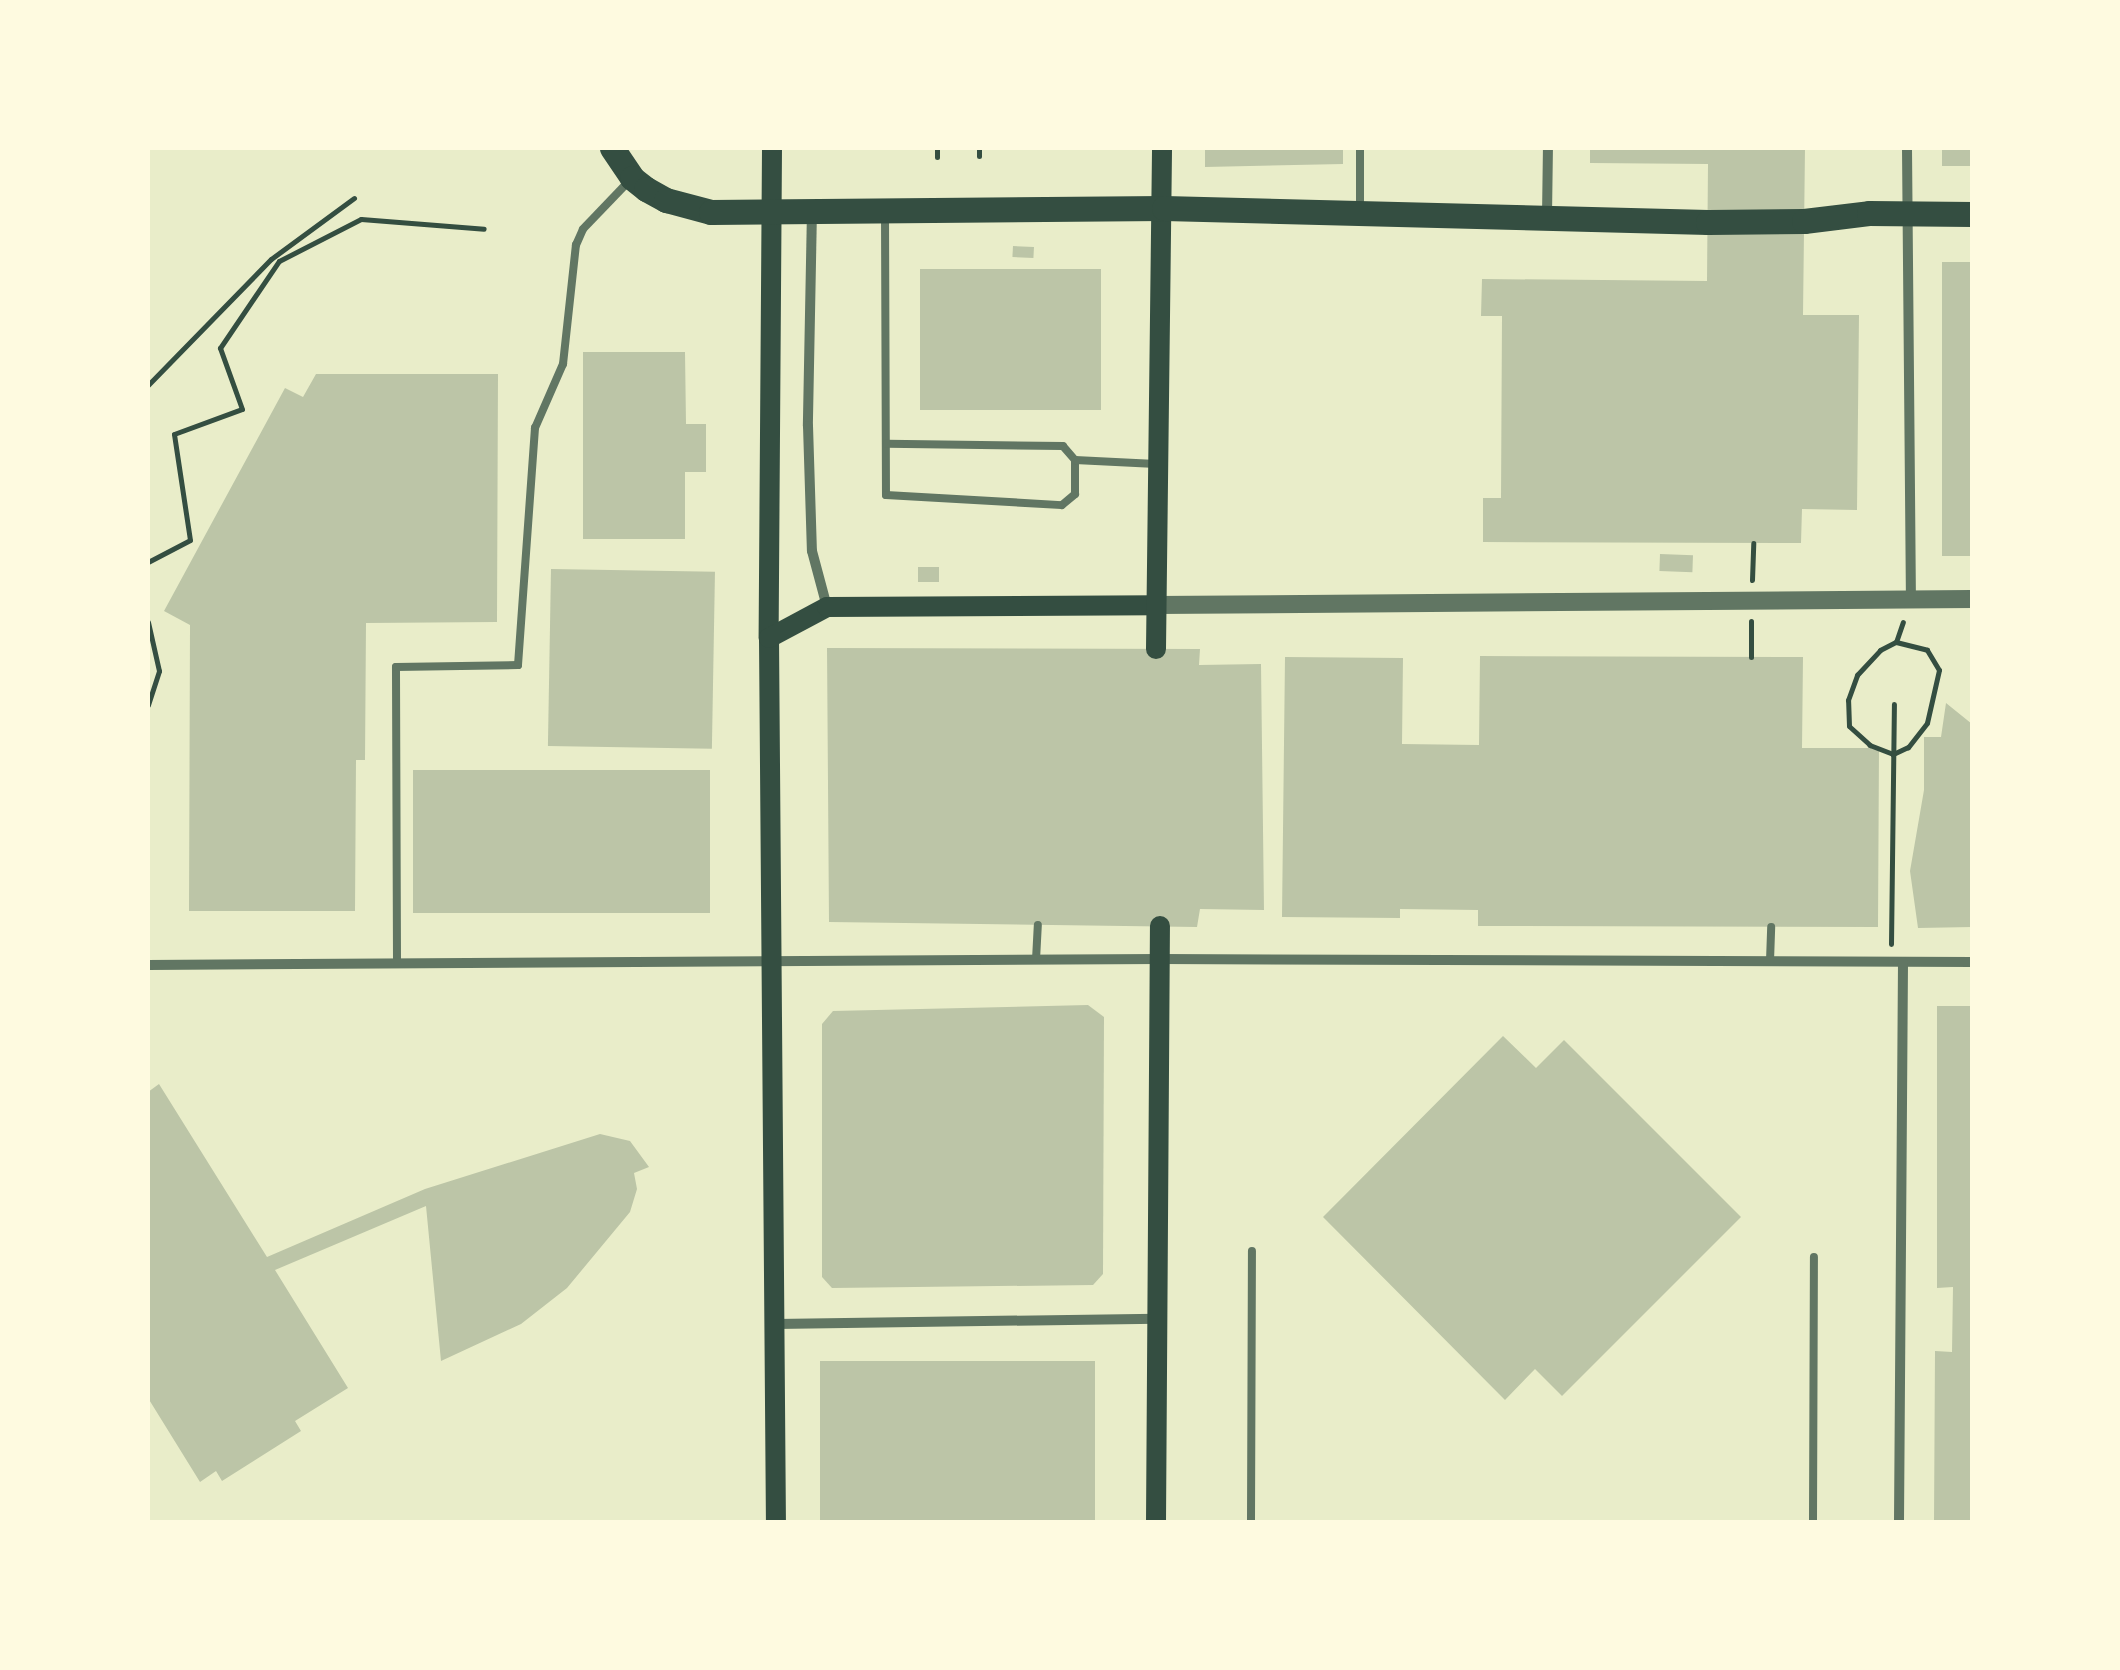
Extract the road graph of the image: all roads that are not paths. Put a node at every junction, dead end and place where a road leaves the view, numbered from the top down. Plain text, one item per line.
1 (612, 148) edge
2 (772, 148) edge
3 (1162, 148) edge
4 (1360, 148) edge
5 (1548, 148) edge
6 (1907, 148) edge
7 (632, 178) junction
8 (1164, 208) junction
9 (771, 210) junction
10 (812, 210) junction
11 (885, 210) junction
12 (1360, 214) junction
13 (1908, 214) junction
14 (1972, 214) edge
15 (1547, 219) junction
16 (887, 444) junction
17 (1075, 460) junction
18 (1160, 464) junction
19 (1972, 599) edge
20 (1911, 600) junction
21 (1156, 605) junction
22 (828, 607) junction
23 (769, 638) junction
24 (1156, 649) dead end
25 (1038, 924) dead end
26 (1160, 926) dead end
27 (1770, 927) dead end
28 (1160, 959) junction
29 (397, 960) junction
30 (1036, 960) junction
31 (1770, 961) junction
32 (774, 962) junction
33 (1899, 962) junction
34 (1972, 962) edge
35 (148, 965) edge
36 (1252, 1250) dead end
37 (1814, 1257) dead end
38 (1158, 1319) junction
39 (776, 1324) junction
40 (776, 1522) edge
41 (1156, 1522) edge
42 (1251, 1522) edge
43 (1813, 1522) edge
44 (1899, 1522) edge

1 - 7 main road
2 - 9 main road
3 - 8 main road
4 - 12 lane
5 - 15 street
6 - 13 street
7 - 9 main road
7 - 29 lane
8 - 11 main road
8 - 12 main road
8 - 18 main road
9 - 10 main road
9 - 23 main road
10 - 11 main road
10 - 22 street
11 - 16 lane
12 - 15 main road
13 - 14 main road
13 - 15 main road
13 - 20 street
16 - 17 lane
16 - 17 lane
17 - 18 lane
18 - 21 main road
19 - 20 street
20 - 21 street
21 - 22 main road
21 - 24 main road
22 - 23 main road
23 - 32 main road
25 - 30 lane
26 - 28 main road
27 - 31 lane
28 - 30 street
28 - 31 street
28 - 38 main road
29 - 32 street
29 - 35 street
30 - 32 street
31 - 33 street
32 - 39 main road
33 - 34 street
33 - 44 street
36 - 42 lane
37 - 43 lane
38 - 39 street
38 - 41 main road
39 - 40 main road

